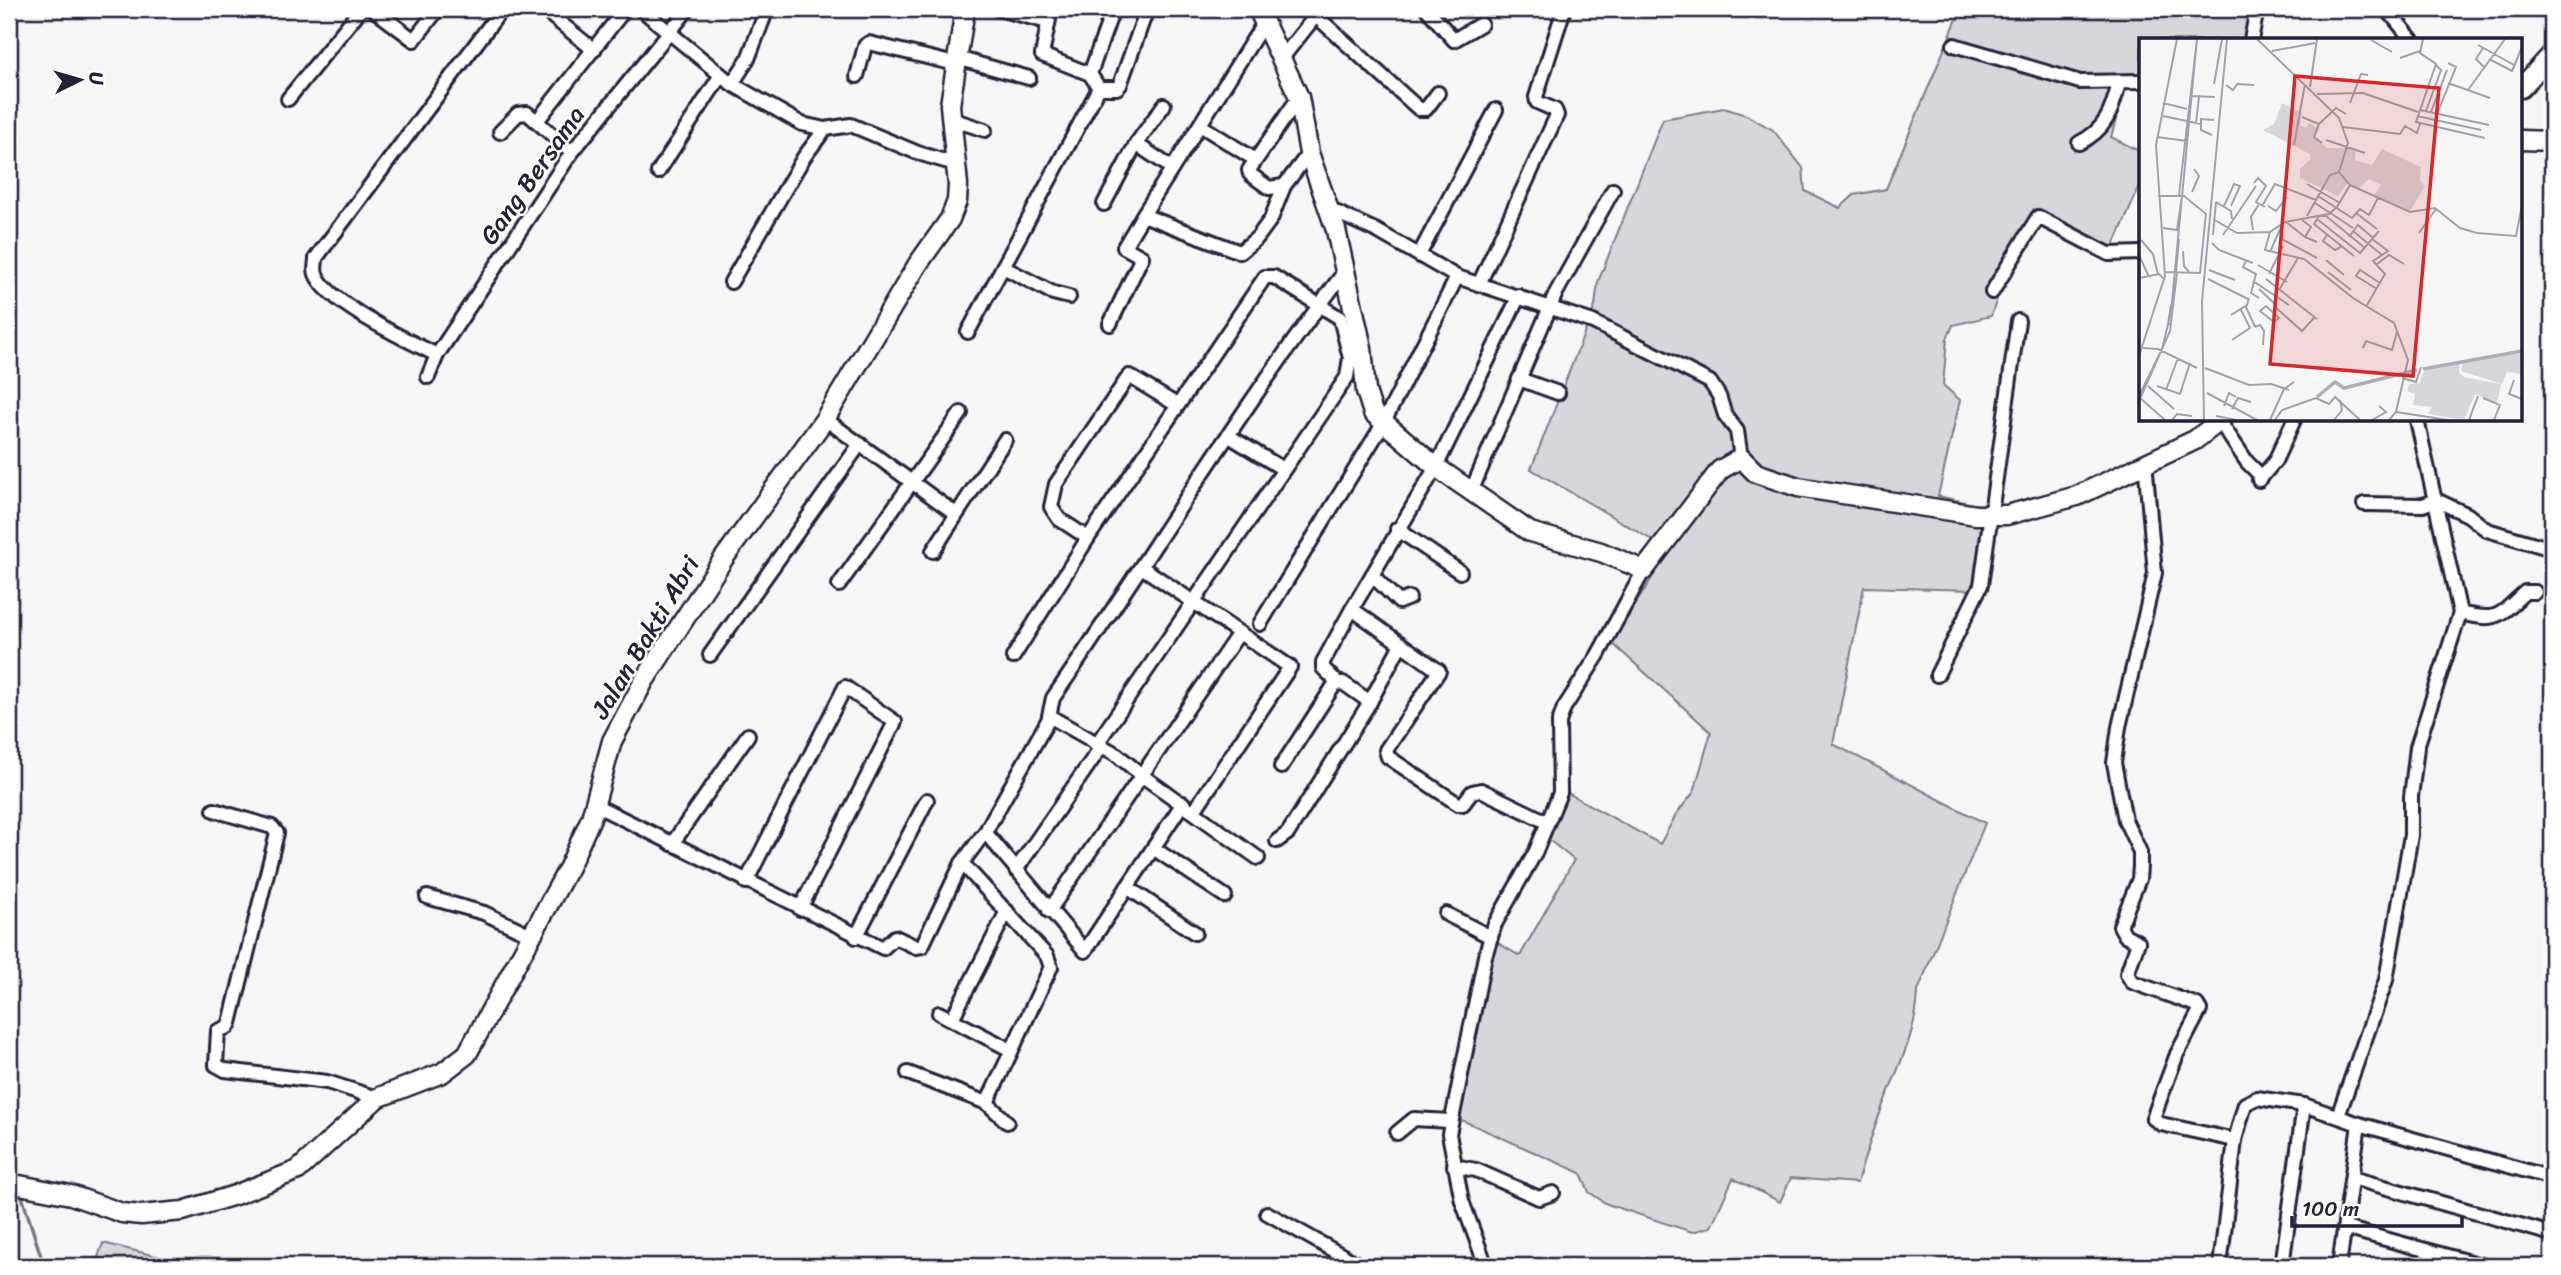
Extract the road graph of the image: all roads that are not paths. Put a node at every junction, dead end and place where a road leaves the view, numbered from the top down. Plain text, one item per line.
1 (361, 9) edge
2 (373, 9) edge
3 (438, 9) edge
4 (502, 9) edge
5 (543, 9) edge
6 (625, 9) edge
7 (641, 9) edge
8 (688, 9) edge
9 (767, 9) edge
10 (965, 9) edge
11 (998, 9) edge
12 (1113, 9) edge
13 (1147, 9) edge
14 (1427, 9) edge
15 (1564, 9) edge
16 (2257, 9) edge
17 (2387, 9) edge
18 (1319, 12) edge
19 (1050, 15) edge
20 (1262, 15) edge
21 (1481, 24) dead end
22 (669, 32) junction
23 (2251, 38) edge
24 (2410, 38) edge
25 (1954, 45) dead end
26 (594, 50) junction
27 (2552, 54) edge
28 (1282, 58) junction
29 (956, 61) junction
30 (1090, 74) junction
31 (721, 75) junction
32 (857, 76) dead end
33 (1029, 78) dead end
34 (2139, 81) edge
35 (2119, 83) junction
36 (732, 84) junction
37 (2522, 87) edge
38 (1099, 88) junction
39 (1438, 93) dead end
40 (1299, 97) junction
41 (288, 99) dead end
42 (1164, 105) dead end
43 (1496, 110) dead end
44 (951, 119) junction
45 (537, 121) junction
46 (1200, 125) junction
47 (825, 129) junction
48 (985, 130) dead end
49 (500, 132) dead end
50 (2522, 140) edge
51 (2552, 141) edge
52 (2079, 143) dead end
53 (1136, 144) junction
54 (572, 152) junction
55 (1309, 153) junction
56 (1254, 159) junction
57 (958, 164) junction
58 (1172, 168) junction
59 (658, 172) dead end
60 (1284, 186) junction
61 (1613, 190) dead end
62 (1104, 204) dead end
63 (1331, 210) junction
64 (1143, 215) junction
65 (2139, 253) edge
66 (1419, 255) junction
67 (1003, 267) junction
68 (1343, 274) junction
69 (1457, 277) junction
70 (731, 282) dead end
71 (1480, 282) junction
72 (1992, 292) dead end
73 (1519, 296) junction
74 (1069, 297) dead end
75 (1319, 303) junction
76 (1552, 306) junction
77 (2018, 320) dead end
78 (1110, 324) dead end
79 (968, 332) dead end
80 (437, 355) junction
81 (428, 377) dead end
82 (1519, 379) junction
83 (1558, 393) dead end
84 (1177, 405) junction
85 (961, 413) dead end
86 (825, 419) junction
87 (2220, 422) edge
88 (2222, 422) edge
89 (2293, 422) edge
90 (2417, 422) edge
91 (1384, 424) junction
92 (1229, 436) junction
93 (1005, 440) dead end
94 (860, 444) junction
95 (1741, 458) junction
96 (2145, 461) junction
97 (1436, 467) junction
98 (1283, 469) junction
99 (912, 482) junction
100 (1471, 492) junction
101 (2435, 500) junction
102 (2364, 505) dead end
103 (956, 514) junction
104 (1991, 516) junction
105 (1397, 529) junction
106 (1088, 538) junction
107 (2552, 550) edge
108 (933, 551) dead end
109 (1143, 568) junction
110 (1644, 570) junction
111 (1460, 572) dead end
112 (1372, 575) junction
113 (839, 585) dead end
114 (2535, 592) dead end
115 (1409, 598) dead end
116 (1192, 601) junction
117 (1352, 610) junction
118 (2459, 613) junction
119 (1260, 624) dead end
120 (1239, 633) junction
121 (1401, 644) junction
122 (710, 655) dead end
123 (1013, 657) dead end
124 (1937, 676) dead end
125 (1337, 682) junction
126 (1370, 702) junction
127 (1051, 716) junction
128 (748, 735) dead end
129 (1098, 746) junction
130 (1281, 767) dead end
131 (1144, 777) junction
132 (927, 800) dead end
133 (1183, 803) junction
134 (594, 805) junction
135 (214, 810) dead end
136 (1194, 811) junction
137 (1547, 822) junction
138 (988, 827) dead end
139 (1277, 841) dead end
140 (672, 844) junction
141 (1153, 848) junction
142 (1258, 858) dead end
143 (962, 863) junction
144 (1016, 870) junction
145 (746, 882) junction
146 (1128, 887) junction
147 (1226, 896) dead end
148 (428, 897) dead end
149 (800, 909) junction
150 (1007, 911) junction
151 (1049, 911) junction
152 (1446, 914) dead end
153 (1195, 933) dead end
154 (531, 935) junction
155 (856, 937) junction
156 (1491, 937) junction
157 (939, 1013) dead end
158 (952, 1019) junction
159 (1011, 1050) junction
160 (908, 1073) dead end
161 (377, 1098) junction
162 (987, 1103) junction
163 (2304, 1105) junction
164 (2338, 1116) junction
165 (1450, 1121) junction
166 (1007, 1122) dead end
167 (2359, 1124) junction
168 (1397, 1133) dead end
169 (2235, 1140) junction
170 (1454, 1166) junction
171 (2352, 1178) junction
172 (2552, 1178) edge
173 (9, 1183) edge
174 (1553, 1193) dead end
175 (1267, 1213) dead end
176 (2346, 1228) junction
177 (2552, 1234) edge
178 (1361, 1266) edge
179 (1486, 1266) edge
180 (2220, 1266) edge
181 (2282, 1266) edge
182 (2339, 1266) edge
183 (2484, 1266) edge

1 - 41 street
2 - 3 street
4 - 80 street
5 - 26 street
6 - 26 street
7 - 22 street
8 - 22 street, Gang Bersama
9 - 36 street
10 - 29 street, Jalan Bakti Abri
11 - 19 street
12 - 30 street
13 - 38 street
14 - 21 street
15 - 71 street
16 - 23 street
17 - 24 street
18 - 28 street
18 - 39 street
19 - 30 street
20 - 28 street
20 - 46 street
22 - 31 street
22 - 54 street, Gang Bersama
25 - 35 street
26 - 45 street
27 - 37 street
28 - 40 street
29 - 32 street
29 - 33 street
29 - 44 street, Jalan Bakti Abri
30 - 38 street
31 - 36 street
31 - 59 street
34 - 35 street
35 - 52 street
36 - 47 street
38 - 67 street
40 - 55 street
40 - 56 street
42 - 53 street
43 - 66 street
44 - 48 street
44 - 57 street, Jalan Bakti Abri
45 - 49 street
45 - 54 street
46 - 56 street
46 - 58 street
47 - 57 street
47 - 70 street
50 - 51 street
53 - 58 street
53 - 62 street
54 - 80 street, Gang Bersama
55 - 60 street
55 - 63 street
56 - 60 street
57 - 86 street, Jalan Bakti Abri
58 - 64 street
60 - 64 street
61 - 76 street
63 - 66 street
63 - 68 street
64 - 78 street
65 - 72 street
66 - 69 street
67 - 74 street
67 - 79 street
68 - 75 street
68 - 91 street
69 - 71 street
69 - 91 street
71 - 73 street
73 - 76 street
73 - 97 street
75 - 84 street
75 - 92 street
75 - 98 street
76 - 82 street
76 - 95 street
77 - 104 street
80 - 81 street, Gang Bersama
82 - 83 street
82 - 100 street
84 - 106 street
84 - 106 street
85 - 99 street
86 - 94 street
86 - 134 street, Jalan Bakti Abri
87 - 96 street
88 - 89 street
90 - 101 street
91 - 97 street
91 - 119 street
92 - 98 street
92 - 109 street
93 - 103 street
94 - 99 street
94 - 122 street
95 - 104 street
95 - 110 street
96 - 104 street
96 - 169 street
97 - 100 street
97 - 105 street
98 - 116 street
99 - 103 street
99 - 113 street
100 - 110 street
101 - 102 street
101 - 107 street
101 - 118 street
103 - 108 street
104 - 124 street
105 - 111 street
105 - 112 street
106 - 123 street
109 - 116 street
109 - 127 street
110 - 137 street
112 - 115 street
112 - 117 street
114 - 118 street
116 - 120 street
116 - 129 street
117 - 121 street
117 - 125 street
118 - 164 street
120 - 131 street
120 - 136 street
121 - 126 street
121 - 137 street
125 - 126 street
125 - 130 street
126 - 139 street
127 - 129 street
127 - 138 street
128 - 140 street
129 - 131 street
129 - 144 street
131 - 133 street
131 - 151 street
132 - 155 street
133 - 136 street
133 - 141 street
134 - 140 street
134 - 154 street, Jalan Bakti Abri
135 - 161 street
136 - 142 street
137 - 156 street
140 - 145 street
141 - 146 street
141 - 147 street
143 - 144 street
143 - 150 street
143 - 155 street
144 - 151 street
145 - 149 street
145 - 149 street
146 - 151 street
146 - 153 street
148 - 154 street
149 - 155 street
150 - 158 street
150 - 159 street
152 - 156 street
154 - 161 street, Jalan Bakti Abri
156 - 165 street
157 - 158 street
158 - 159 street
159 - 162 street
160 - 162 street
161 - 173 street, Jalan Bakti Abri
162 - 166 street
163 - 164 street
163 - 169 street
163 - 181 street
164 - 167 street
165 - 168 street
165 - 170 street
167 - 171 street
167 - 172 street
169 - 180 street
170 - 174 street
170 - 179 street
171 - 176 street
171 - 177 street
175 - 178 street
176 - 182 street
176 - 183 street

